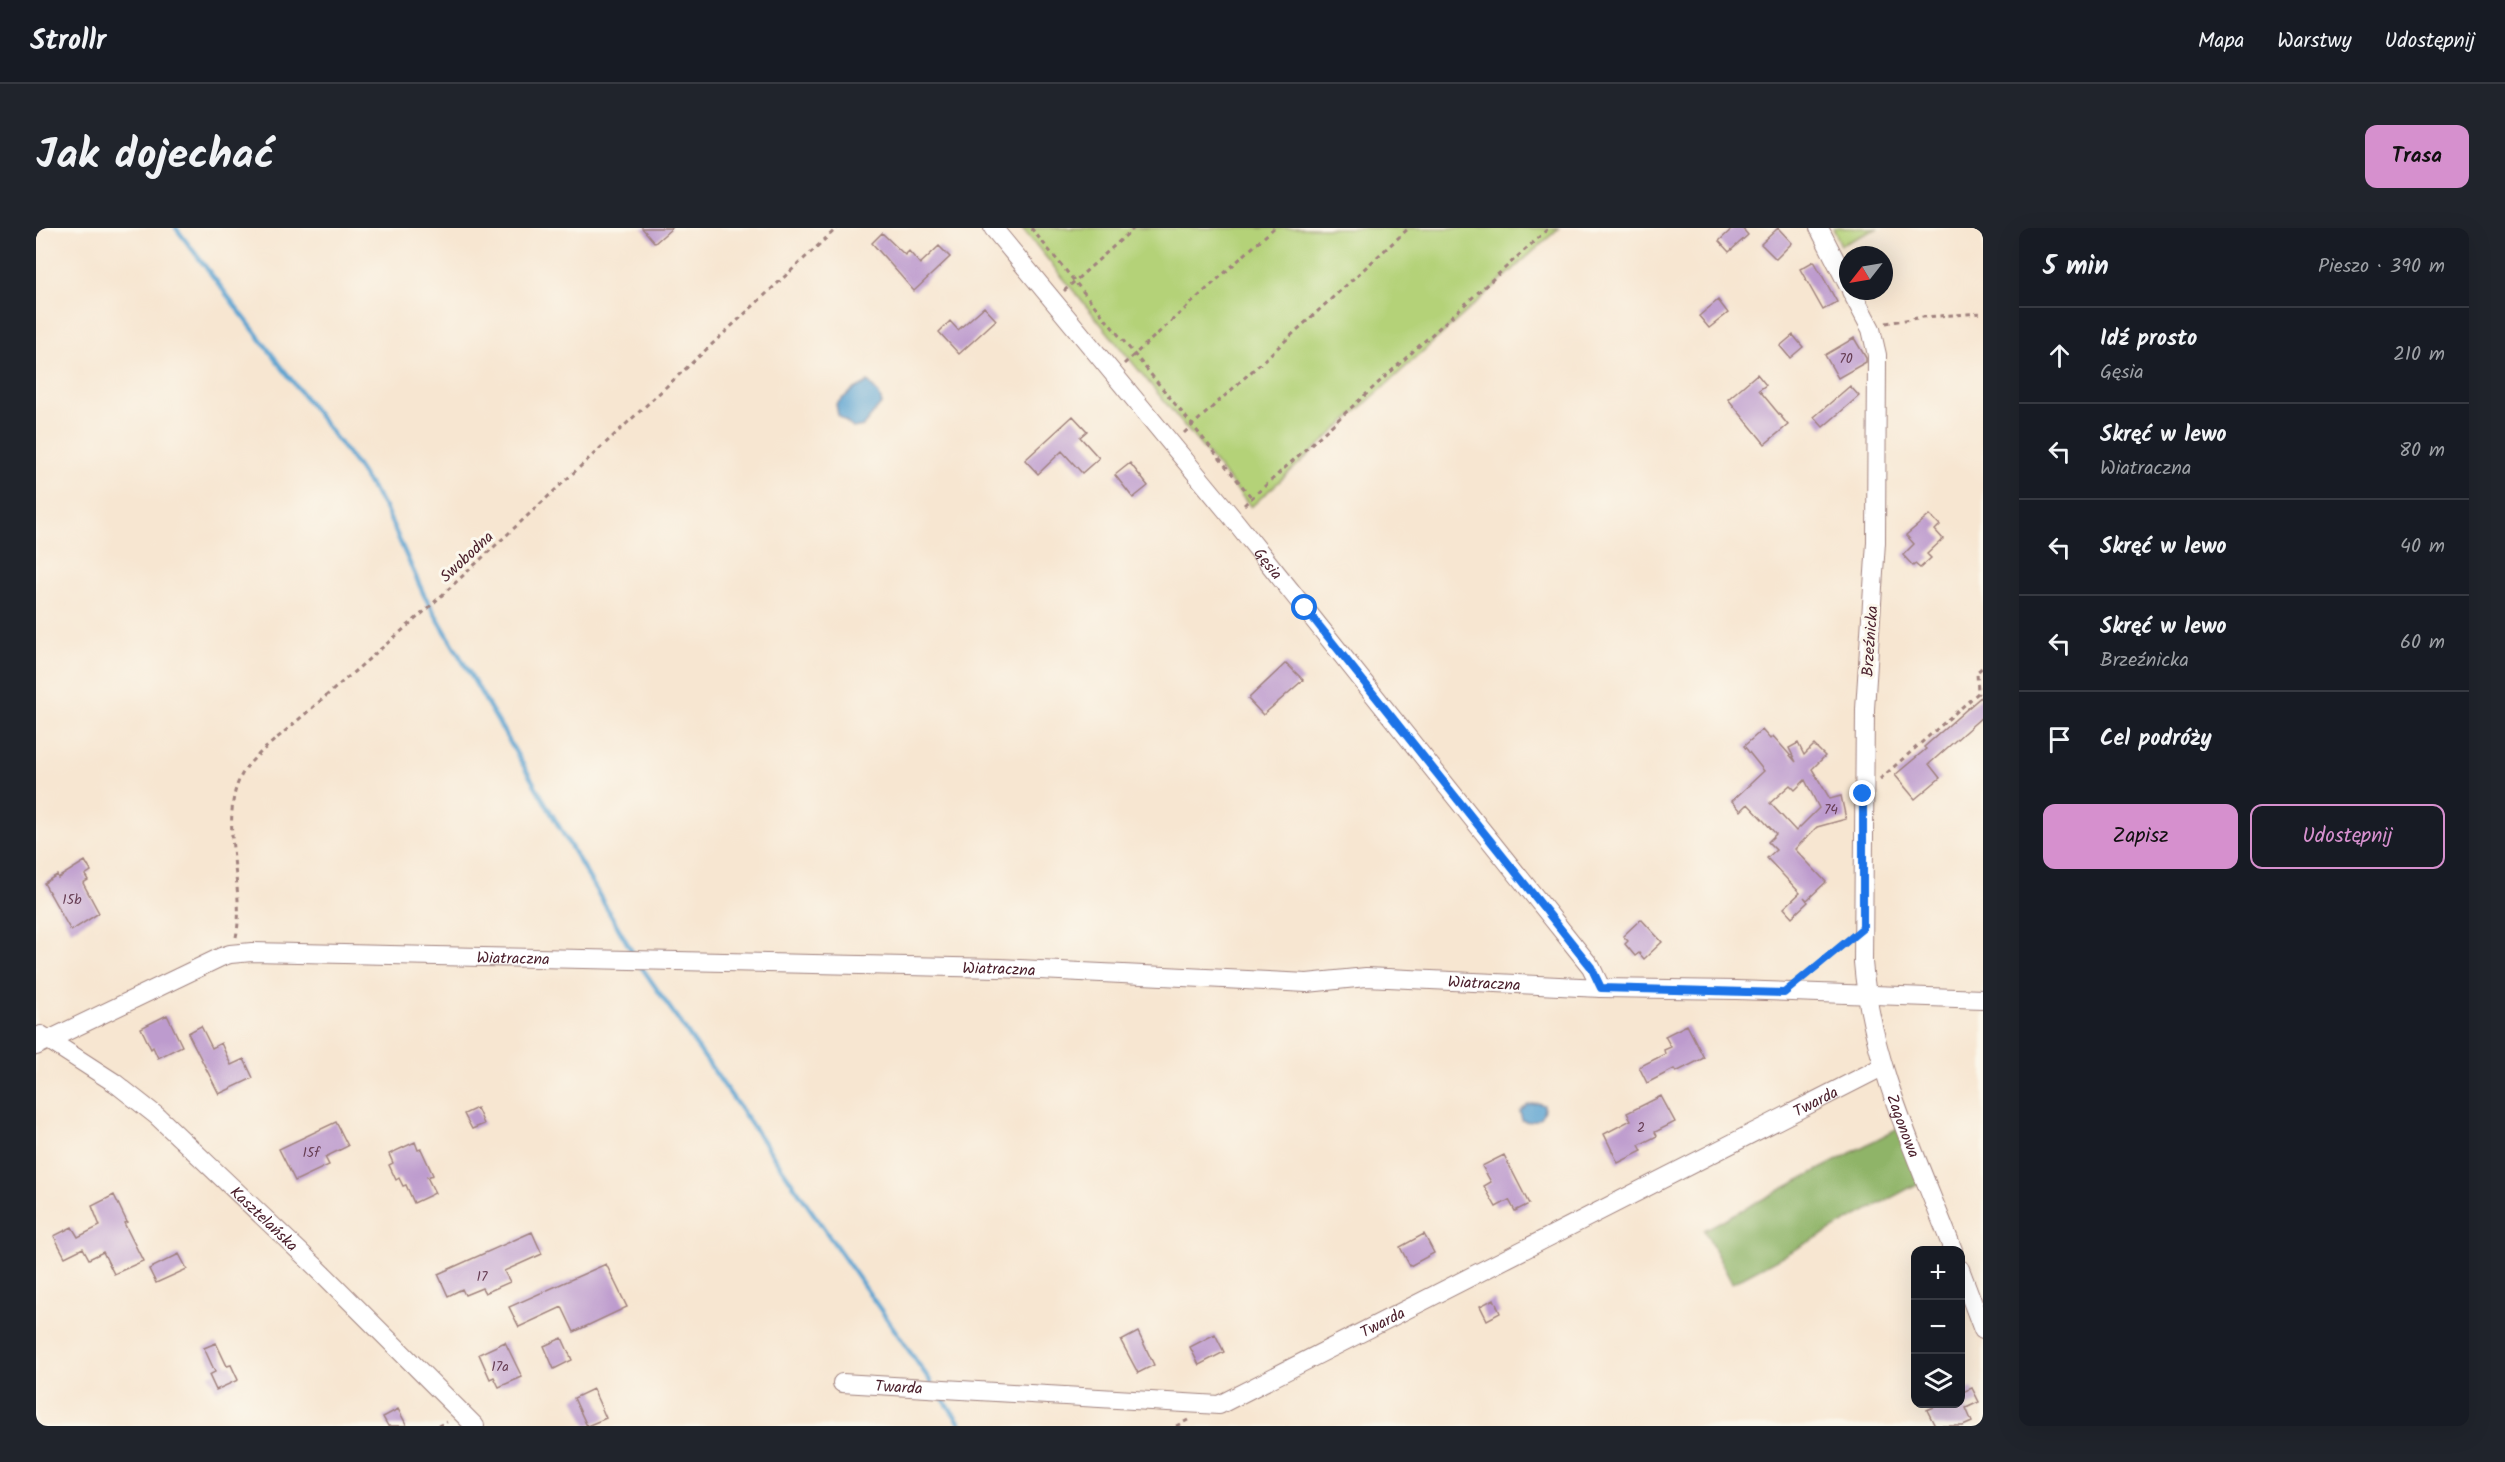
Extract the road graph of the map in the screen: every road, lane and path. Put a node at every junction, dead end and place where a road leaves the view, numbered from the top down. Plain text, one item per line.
1 (837, 228) edge
2 (993, 228) edge
3 (1031, 228) edge
4 (1134, 228) edge
5 (1274, 228) edge
6 (1409, 228) edge
7 (1549, 228) edge
8 (1819, 228) edge
9 (1839, 267) edge
10 (1075, 282) junction
11 (1070, 286) dead end
12 (1856, 300) edge
13 (1983, 313) edge
14 (1871, 329) junction
15 (1135, 355) junction
16 (1130, 359) dead end
17 (1193, 426) junction
18 (1188, 430) dead end
19 (1252, 498) junction
20 (1247, 503) dead end
21 (1983, 667) edge
22 (1863, 794) junction
23 (1863, 928) junction
24 (230, 954) junction
25 (1601, 988) junction
26 (1784, 993) junction
27 (1865, 996) junction
28 (1983, 999) edge
29 (40, 1039) edge
30 (1882, 1066) junction
31 (1951, 1246) edge
32 (1965, 1282) edge
33 (1983, 1330) edge
34 (842, 1383) dead end
35 (475, 1426) edge

1 - 24 path, Swobodna
2 - 25 street, Gęsia
3 - 10 path
4 - 10 path
5 - 15 path
6 - 17 path
7 - 19 path
8 - 9 street
10 - 11 path
10 - 15 path
12 - 14 street, Brzeźnicka
13 - 14 path
14 - 22 street, Brzeźnicka
15 - 16 path
15 - 17 path
17 - 18 path
17 - 19 path
19 - 20 path
21 - 22 path
22 - 23 street, Brzeźnicka
23 - 26 path
23 - 27 street, Brzeźnicka
24 - 25 street, Wiatraczna
24 - 29 street, Wiatraczna
25 - 26 street, Wiatraczna
26 - 27 street, Wiatraczna
27 - 28 street, Wiatraczna
27 - 30 street, Zagonowa
29 - 35 street, Kasztelańska
30 - 31 street, Zagonowa
30 - 34 street, Twarda
32 - 33 street

